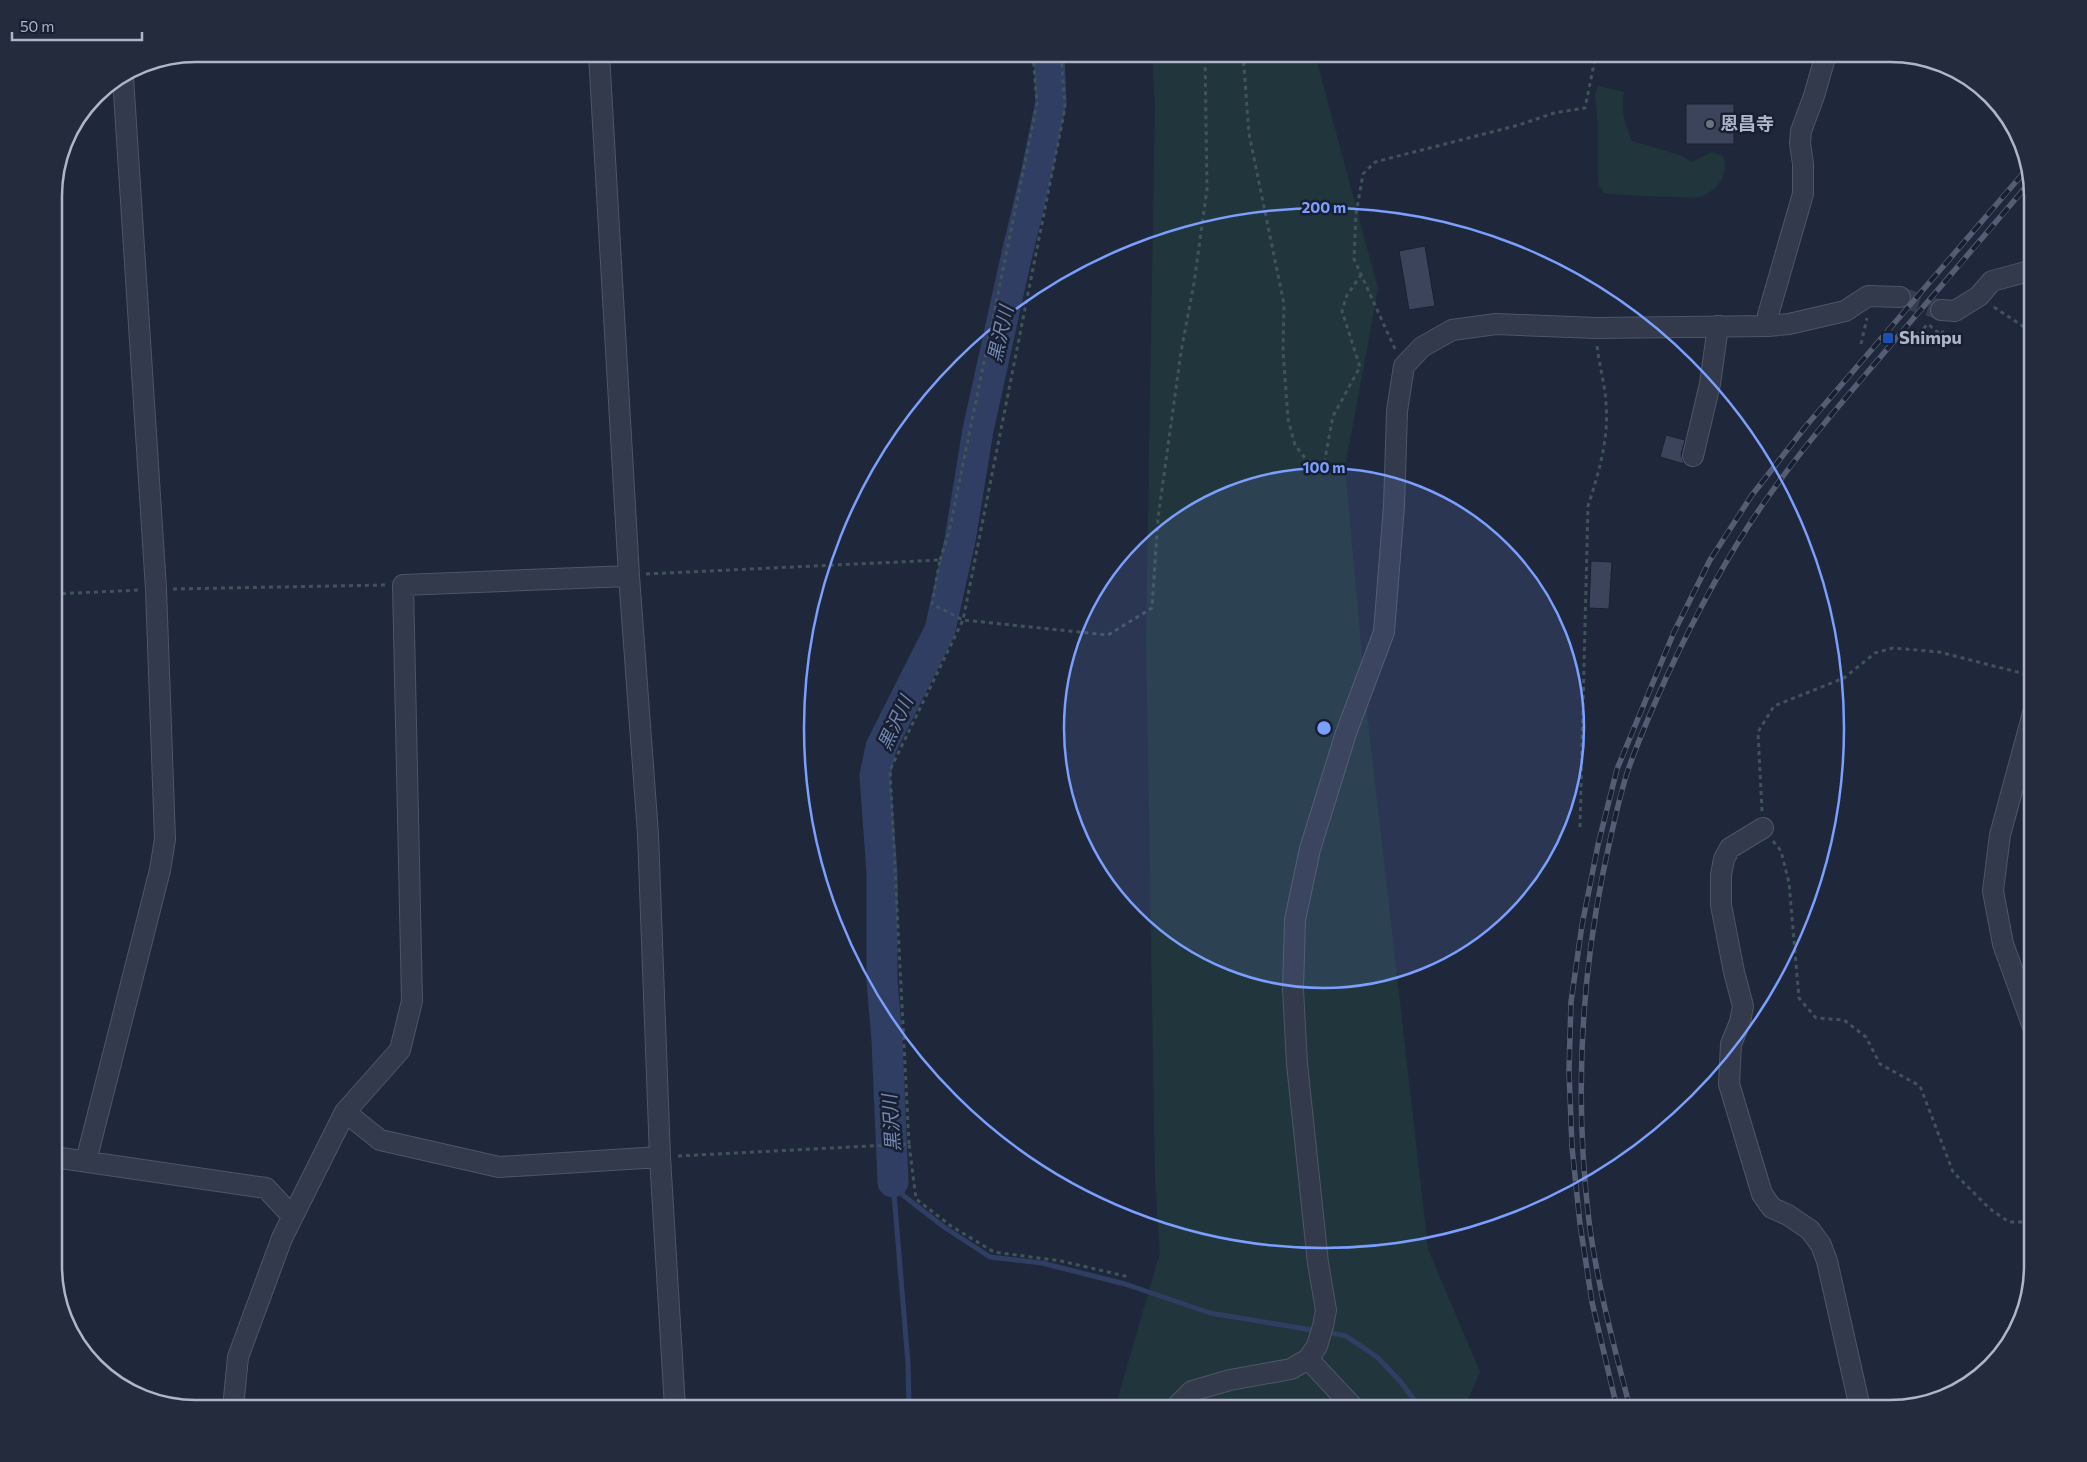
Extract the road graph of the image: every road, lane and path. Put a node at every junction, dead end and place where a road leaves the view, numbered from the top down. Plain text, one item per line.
1 (599, 62) edge
2 (1034, 62) edge
3 (1061, 62) edge
4 (1205, 62) edge
5 (1244, 62) edge
6 (1594, 62) edge
7 (1824, 62) edge
8 (123, 84) edge
9 (2024, 272) edge
10 (1361, 275) junction
11 (1979, 296) junction
12 (1900, 297) tunnel mouth
13 (1940, 310) tunnel mouth
14 (1868, 314) dead end
15 (1718, 326) junction
16 (1768, 326) junction
17 (2024, 327) edge
18 (1596, 328) junction
19 (1861, 344) dead end
20 (1404, 366) junction
21 (1693, 456) dead end
22 (940, 560) junction
23 (629, 576) junction
24 (403, 585) junction
25 (156, 590) junction
26 (63, 594) edge
27 (963, 620) junction
28 (2024, 674) edge
29 (2024, 746) edge
30 (1580, 827) dead end
31 (1763, 828) junction
32 (2024, 1001) edge
33 (345, 1112) junction
34 (909, 1144) junction
35 (660, 1157) junction
36 (63, 1158) edge
37 (86, 1161) junction
38 (292, 1216) junction
39 (2024, 1222) edge
40 (1129, 1277) dead end
41 (1308, 1359) junction
42 (233, 1400) edge
43 (675, 1400) edge
44 (1182, 1400) edge
45 (1346, 1400) edge
46 (1858, 1400) edge

1 - 23 street
2 - 22 path
3 - 27 path
4 - 27 path
5 - 10 path
6 - 10 path
7 - 16 street
8 - 25 street
9 - 11 street
10 - 20 path
11 - 13 street
11 - 17 path
12 - 16 street
14 - 19 path
15 - 16 street
15 - 18 street
15 - 21 street
18 - 20 street
18 - 30 path
20 - 41 street
22 - 23 path
22 - 27 path
23 - 24 street
23 - 35 street
24 - 25 path
24 - 33 street
25 - 26 path
25 - 37 street
27 - 34 path
28 - 31 path
29 - 32 street
31 - 39 path
31 - 46 street
33 - 35 street
33 - 38 street
34 - 35 path
34 - 40 path
35 - 43 street
36 - 37 street
37 - 38 street
38 - 42 street
41 - 44 street
41 - 45 street

